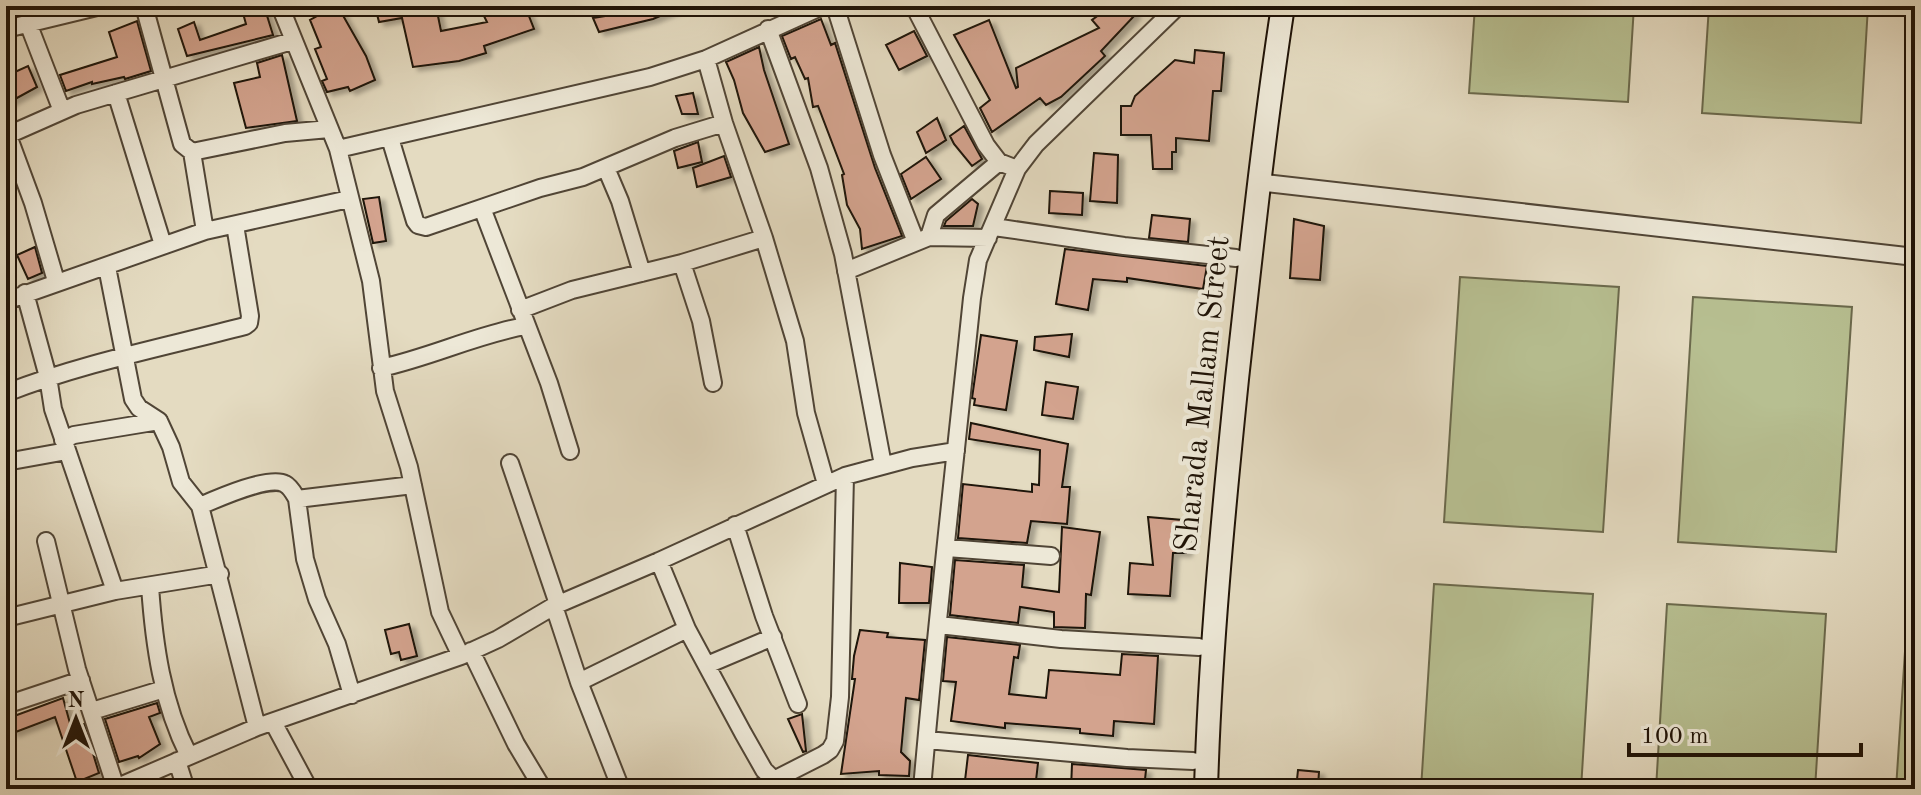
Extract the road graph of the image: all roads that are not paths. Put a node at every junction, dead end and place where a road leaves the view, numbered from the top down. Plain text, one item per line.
1 (101, 6) edge
2 (144, 6) edge
3 (280, 6) edge
4 (823, 6) edge
5 (835, 6) edge
6 (914, 6) edge
7 (1178, 6) edge
8 (1269, 6) edge
9 (1283, 6) edge
10 (28, 23) junction
11 (6, 29) edge
12 (768, 29) junction
13 (292, 41) junction
14 (706, 59) junction
15 (164, 80) junction
16 (116, 93) junction
17 (62, 111) junction
18 (724, 123) junction
19 (329, 129) junction
20 (7, 132) edge
21 (390, 138) junction
22 (338, 149) junction
23 (192, 152) junction
24 (999, 162) junction
25 (606, 168) junction
26 (1017, 169) junction
27 (1257, 182) junction
28 (349, 199) junction
29 (482, 208) junction
30 (235, 225) junction
31 (205, 231) junction
32 (991, 232) junction
33 (764, 238) junction
34 (923, 240) junction
35 (163, 245) junction
36 (1915, 257) edge
37 (1236, 258) junction
38 (682, 263) junction
39 (107, 267) junction
40 (846, 271) junction
41 (642, 273) junction
42 (56, 281) junction
43 (25, 293) junction
44 (6, 301) edge
45 (522, 318) junction
46 (124, 357) junction
47 (381, 368) junction
48 (48, 377) junction
49 (713, 383) dead end
50 (6, 393) edge
51 (159, 421) junction
52 (65, 446) junction
53 (570, 451) dead end
54 (956, 451) junction
55 (6, 462) edge
56 (510, 463) dead end
57 (883, 465) junction
58 (845, 476) junction
59 (826, 484) junction
60 (413, 485) junction
61 (297, 499) junction
62 (200, 506) junction
63 (735, 525) junction
64 (46, 541) dead end
65 (947, 548) junction
66 (1051, 556) dead end
67 (659, 561) junction
68 (220, 574) junction
69 (150, 586) junction
70 (115, 591) junction
71 (62, 604) junction
72 (556, 605) junction
73 (6, 618) edge
74 (939, 625) junction
75 (687, 629) junction
76 (773, 637) junction
77 (1199, 647) junction
78 (466, 654) junction
79 (707, 665) junction
80 (81, 680) junction
81 (579, 682) junction
82 (164, 689) junction
83 (352, 695) junction
84 (798, 704) dead end
85 (6, 705) edge
86 (92, 711) junction
87 (265, 724) junction
88 (927, 740) junction
89 (183, 759) junction
90 (1193, 761) junction
91 (778, 785) edge
92 (115, 788) edge
93 (186, 789) edge
94 (309, 789) edge
95 (543, 789) edge
96 (621, 789) edge
97 (756, 789) edge
98 (922, 789) edge
99 (1192, 789) edge
100 (1206, 789) edge

1 - 10 street
2 - 15 street
3 - 13 street
4 - 12 street
5 - 34 street
6 - 24 street
7 - 26 street
8 - 37 street, Sharada Mallam Street
9 - 27 street, Sharada Mallam Street
10 - 11 street
10 - 17 street
12 - 14 street
12 - 40 street
13 - 15 street
13 - 19 street
14 - 18 street
14 - 21 street
15 - 16 street
15 - 23 street
16 - 17 street
16 - 35 street
17 - 20 street
18 - 25 street
18 - 33 street
19 - 22 street
19 - 23 street
20 - 42 street
21 - 22 street
21 - 29 street
22 - 28 street
23 - 31 street
24 - 26 street
24 - 34 street
25 - 29 street
25 - 41 street
26 - 32 street
27 - 36 street
27 - 100 street, Sharada Mallam Street
28 - 30 street
28 - 47 street
29 - 45 street
30 - 31 street
30 - 46 street
31 - 35 street
32 - 34 street
32 - 37 street
32 - 54 street
33 - 38 street
33 - 59 street
34 - 40 street
35 - 39 street
37 - 77 street, Sharada Mallam Street
38 - 41 street
38 - 49 street
39 - 42 street
39 - 46 street
40 - 57 street
41 - 45 street
42 - 43 street
43 - 44 street
43 - 48 street
45 - 47 street
45 - 53 street
46 - 48 street
46 - 51 street
47 - 60 street
48 - 50 street
48 - 52 street
51 - 52 street
51 - 62 street
52 - 55 street
52 - 70 street
54 - 57 street
54 - 65 street
56 - 72 street
57 - 58 street
58 - 59 street
58 - 91 street
59 - 63 street
60 - 61 street
60 - 78 street
61 - 62 street
61 - 83 street
62 - 68 street
63 - 67 street
63 - 76 street
64 - 71 street
65 - 66 street
65 - 74 street
67 - 72 street
67 - 75 street
68 - 69 street
68 - 87 street
69 - 70 street
69 - 82 street
70 - 71 street
71 - 73 street
71 - 80 street
72 - 78 street
72 - 81 street
74 - 77 street
74 - 88 street
75 - 79 street
75 - 81 street
76 - 79 street
76 - 84 street
77 - 90 street, Sharada Mallam Street
78 - 83 street
78 - 95 street
79 - 91 street
80 - 85 street
80 - 86 street
81 - 96 street
82 - 86 street
82 - 89 street
83 - 87 street
86 - 92 street
87 - 89 street
87 - 94 street
88 - 90 street
88 - 98 street
89 - 92 street
89 - 93 street
90 - 99 street, Sharada Mallam Street
91 - 97 street

